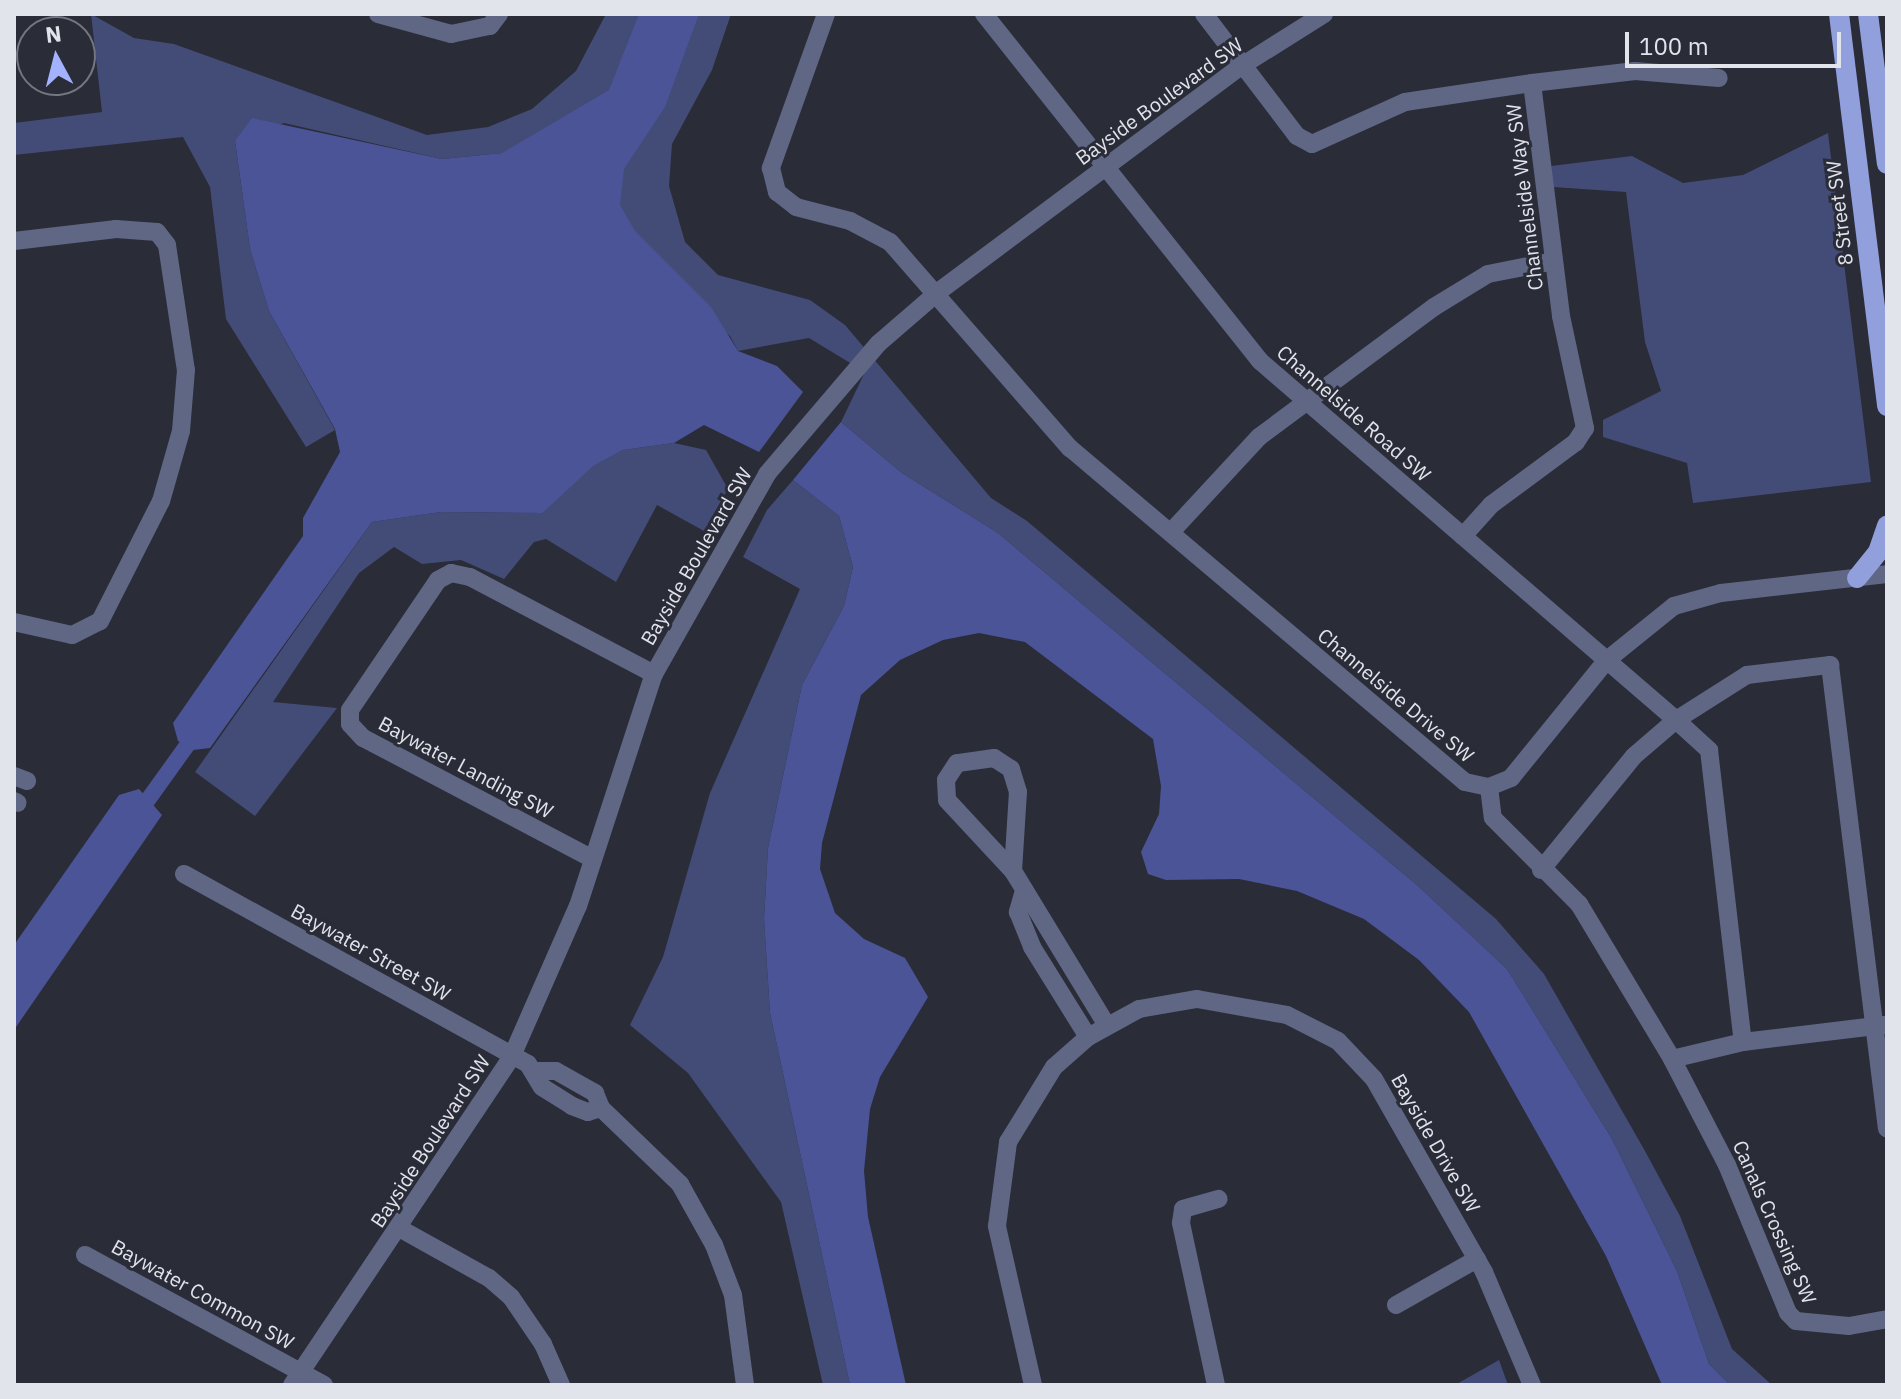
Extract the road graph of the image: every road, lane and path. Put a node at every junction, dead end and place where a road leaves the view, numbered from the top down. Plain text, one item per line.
1 (378, 14) edge
2 (499, 14) edge
3 (826, 14) edge
4 (984, 14) edge
5 (1204, 14) edge
6 (1324, 14) edge
7 (1839, 14) edge
8 (1868, 14) edge
9 (1880, 14) edge
10 (1243, 65) junction
11 (1875, 66) junction
12 (1719, 78) dead end
13 (1532, 83) junction
14 (1887, 164) edge
15 (1103, 168) junction
16 (14, 241) edge
17 (1554, 261) junction
18 (938, 292) junction
19 (1302, 400) junction
20 (1887, 406) edge
21 (1887, 526) edge
22 (1171, 532) junction
23 (1463, 536) junction
24 (1887, 574) edge
25 (1857, 578) junction
26 (14, 622) edge
27 (1607, 660) junction
28 (654, 674) junction
29 (1676, 720) junction
30 (1489, 787) junction
31 (591, 858) junction
32 (1541, 870) junction
33 (1013, 871) junction
34 (184, 874) dead end
35 (1023, 894) junction
36 (1106, 1024) junction
37 (1881, 1025) edge
38 (1088, 1037) junction
39 (1743, 1042) junction
40 (512, 1056) junction
41 (1672, 1059) junction
42 (1887, 1129) edge
43 (1219, 1199) dead end
44 (399, 1228) junction
45 (85, 1255) dead end
46 (1477, 1259) junction
47 (1396, 1305) dead end
48 (1887, 1319) edge
49 (296, 1379) edge
50 (324, 1385) edge
51 (561, 1385) edge
52 (745, 1385) edge
53 (1033, 1385) edge
54 (1216, 1385) edge
55 (1532, 1385) edge

1 - 2 street
3 - 18 street, Channelside Drive SW
4 - 15 street, Channelside Road SW
5 - 10 street
6 - 10 street, Bayside Boulevard SW
7 - 20 main road, 8 Street SW
8 - 11 main road
9 - 11 main road
10 - 13 street, Channelside Way SW
10 - 15 street, Bayside Boulevard SW
11 - 14 main road
12 - 13 street
13 - 17 street, Channelside Way SW
15 - 18 street, Bayside Boulevard SW
15 - 19 street, Channelside Road SW
16 - 26 street
17 - 19 street
17 - 23 street, Channelside Way SW
18 - 22 street, Channelside Drive SW
18 - 28 street, Bayside Boulevard SW
19 - 22 street
19 - 23 street, Channelside Road SW
21 - 25 main road
22 - 30 street, Channelside Drive SW
23 - 27 street, Channelside Road SW
24 - 25 street
25 - 27 street
27 - 29 street
27 - 30 street
28 - 31 street, Bayside Boulevard SW
28 - 31 street, Baywater Landing SW
29 - 32 street
29 - 37 street
29 - 39 street
30 - 32 street, Canals Crossing SW
31 - 40 street, Bayside Boulevard SW
32 - 41 street, Canals Crossing SW
33 - 33 street
33 - 35 street
34 - 40 street, Baywater Street SW
35 - 36 street
35 - 38 street
36 - 38 street, Bayside Drive SW
36 - 46 street, Bayside Drive SW
37 - 39 street
37 - 42 street
38 - 53 street, Bayside Drive SW
39 - 41 street
40 - 44 street, Bayside Boulevard SW
40 - 52 street, Baywater Street SW
41 - 48 street, Canals Crossing SW
43 - 54 street
44 - 49 street, Bayside Boulevard SW
44 - 51 street
45 - 49 street, Baywater Common SW
46 - 47 street
46 - 55 street, Bayside Drive SW
49 - 50 street, Baywater Common SW

